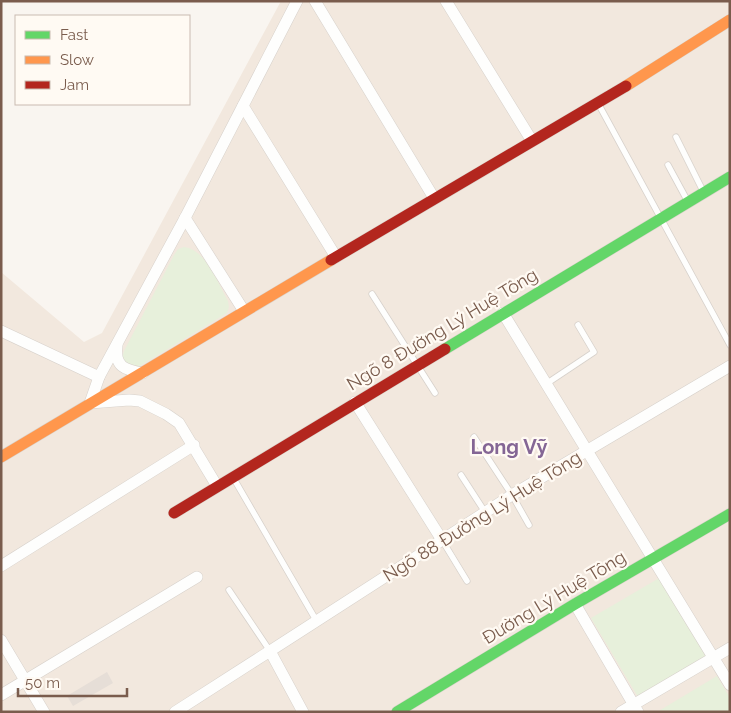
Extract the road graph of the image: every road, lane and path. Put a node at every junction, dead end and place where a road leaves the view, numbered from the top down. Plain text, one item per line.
1 (297, 1) edge
2 (315, 1) edge
3 (446, 1) edge
4 (730, 20) edge
5 (598, 104) junction
6 (243, 106) junction
7 (676, 137) dead end
8 (532, 141) junction
9 (668, 165) dead end
10 (730, 177) edge
11 (704, 193) junction
12 (434, 198) junction
13 (688, 202) junction
14 (185, 218) junction
15 (661, 218) junction
16 (336, 257) junction
17 (372, 294) dead end
18 (244, 311) junction
19 (503, 313) junction
20 (578, 324) dead end
21 (1, 331) edge
22 (118, 342) junction
23 (730, 345) edge
24 (417, 365) junction
25 (730, 366) edge
26 (143, 373) junction
27 (99, 377) junction
28 (546, 384) junction
29 (435, 393) dead end
30 (355, 402) junction
31 (90, 403) junction
32 (474, 437) dead end
33 (194, 445) junction
34 (587, 450) junction
35 (1, 457) edge
36 (460, 475) dead end
37 (233, 477) junction
38 (217, 486) junction
39 (512, 494) junction
40 (174, 512) dead end
41 (485, 512) junction
42 (730, 514) edge
43 (529, 525) dead end
44 (442, 540) junction
45 (653, 558) junction
46 (1, 566) edge
47 (197, 578) dead end
48 (467, 580) dead end
49 (229, 590) dead end
50 (575, 604) junction
51 (316, 620) junction
52 (1, 640) edge
53 (730, 648) edge
54 (270, 651) junction
55 (714, 657) junction
56 (26, 681) junction
57 (730, 685) edge
58 (1, 695) edge
59 (636, 708) edge
60 (44, 712) edge
61 (176, 712) edge
62 (303, 712) edge
63 (397, 712) edge
64 (621, 712) edge

1 - 6 street
2 - 12 street
3 - 8 street
4 - 5 street
5 - 8 street
5 - 15 lane
6 - 14 street
6 - 16 street
7 - 11 lane
8 - 12 street
9 - 13 lane
10 - 11 street, Ngõ 8 Đường Lý Huệ Tông
11 - 13 street, Ngõ 8 Đường Lý Huệ Tông
12 - 16 street
13 - 15 street, Ngõ 8 Đường Lý Huệ Tông
14 - 18 street
14 - 22 street
15 - 19 street, Ngõ 8 Đường Lý Huệ Tông
15 - 23 lane
16 - 18 street
17 - 24 lane
18 - 26 street
19 - 24 street, Ngõ 8 Đường Lý Huệ Tông
19 - 28 street
20 - 28 lane
21 - 27 street
22 - 26 street
22 - 27 street
24 - 29 lane
24 - 30 street, Ngõ 8 Đường Lý Huệ Tông
25 - 34 street, Ngõ 88 Đường Lý Huệ Tông
26 - 31 street
27 - 31 street
28 - 34 street
30 - 37 street, Ngõ 8 Đường Lý Huệ Tông
30 - 44 street
31 - 33 street
31 - 35 street
32 - 39 lane
33 - 38 street
33 - 46 street
34 - 39 street, Ngõ 88 Đường Lý Huệ Tông
34 - 45 street
36 - 41 lane
37 - 38 street, Ngõ 8 Đường Lý Huệ Tông
37 - 51 lane
38 - 40 street, Ngõ 8 Đường Lý Huệ Tông
39 - 41 street, Ngõ 88 Đường Lý Huệ Tông
39 - 43 lane
41 - 44 street, Ngõ 88 Đường Lý Huệ Tông
42 - 45 street, Đường Lý Huệ Tông
44 - 48 lane
44 - 51 street, Ngõ 88 Đường Lý Huệ Tông
45 - 50 street, Đường Lý Huệ Tông
45 - 55 street
47 - 56 street
49 - 54 lane
50 - 59 street
50 - 63 street, Đường Lý Huệ Tông
51 - 54 street, Ngõ 88 Đường Lý Huệ Tông
52 - 56 street
53 - 55 street
54 - 61 street, Ngõ 88 Đường Lý Huệ Tông
54 - 62 street
55 - 57 street
55 - 59 street
56 - 58 street
56 - 60 street
59 - 64 street

